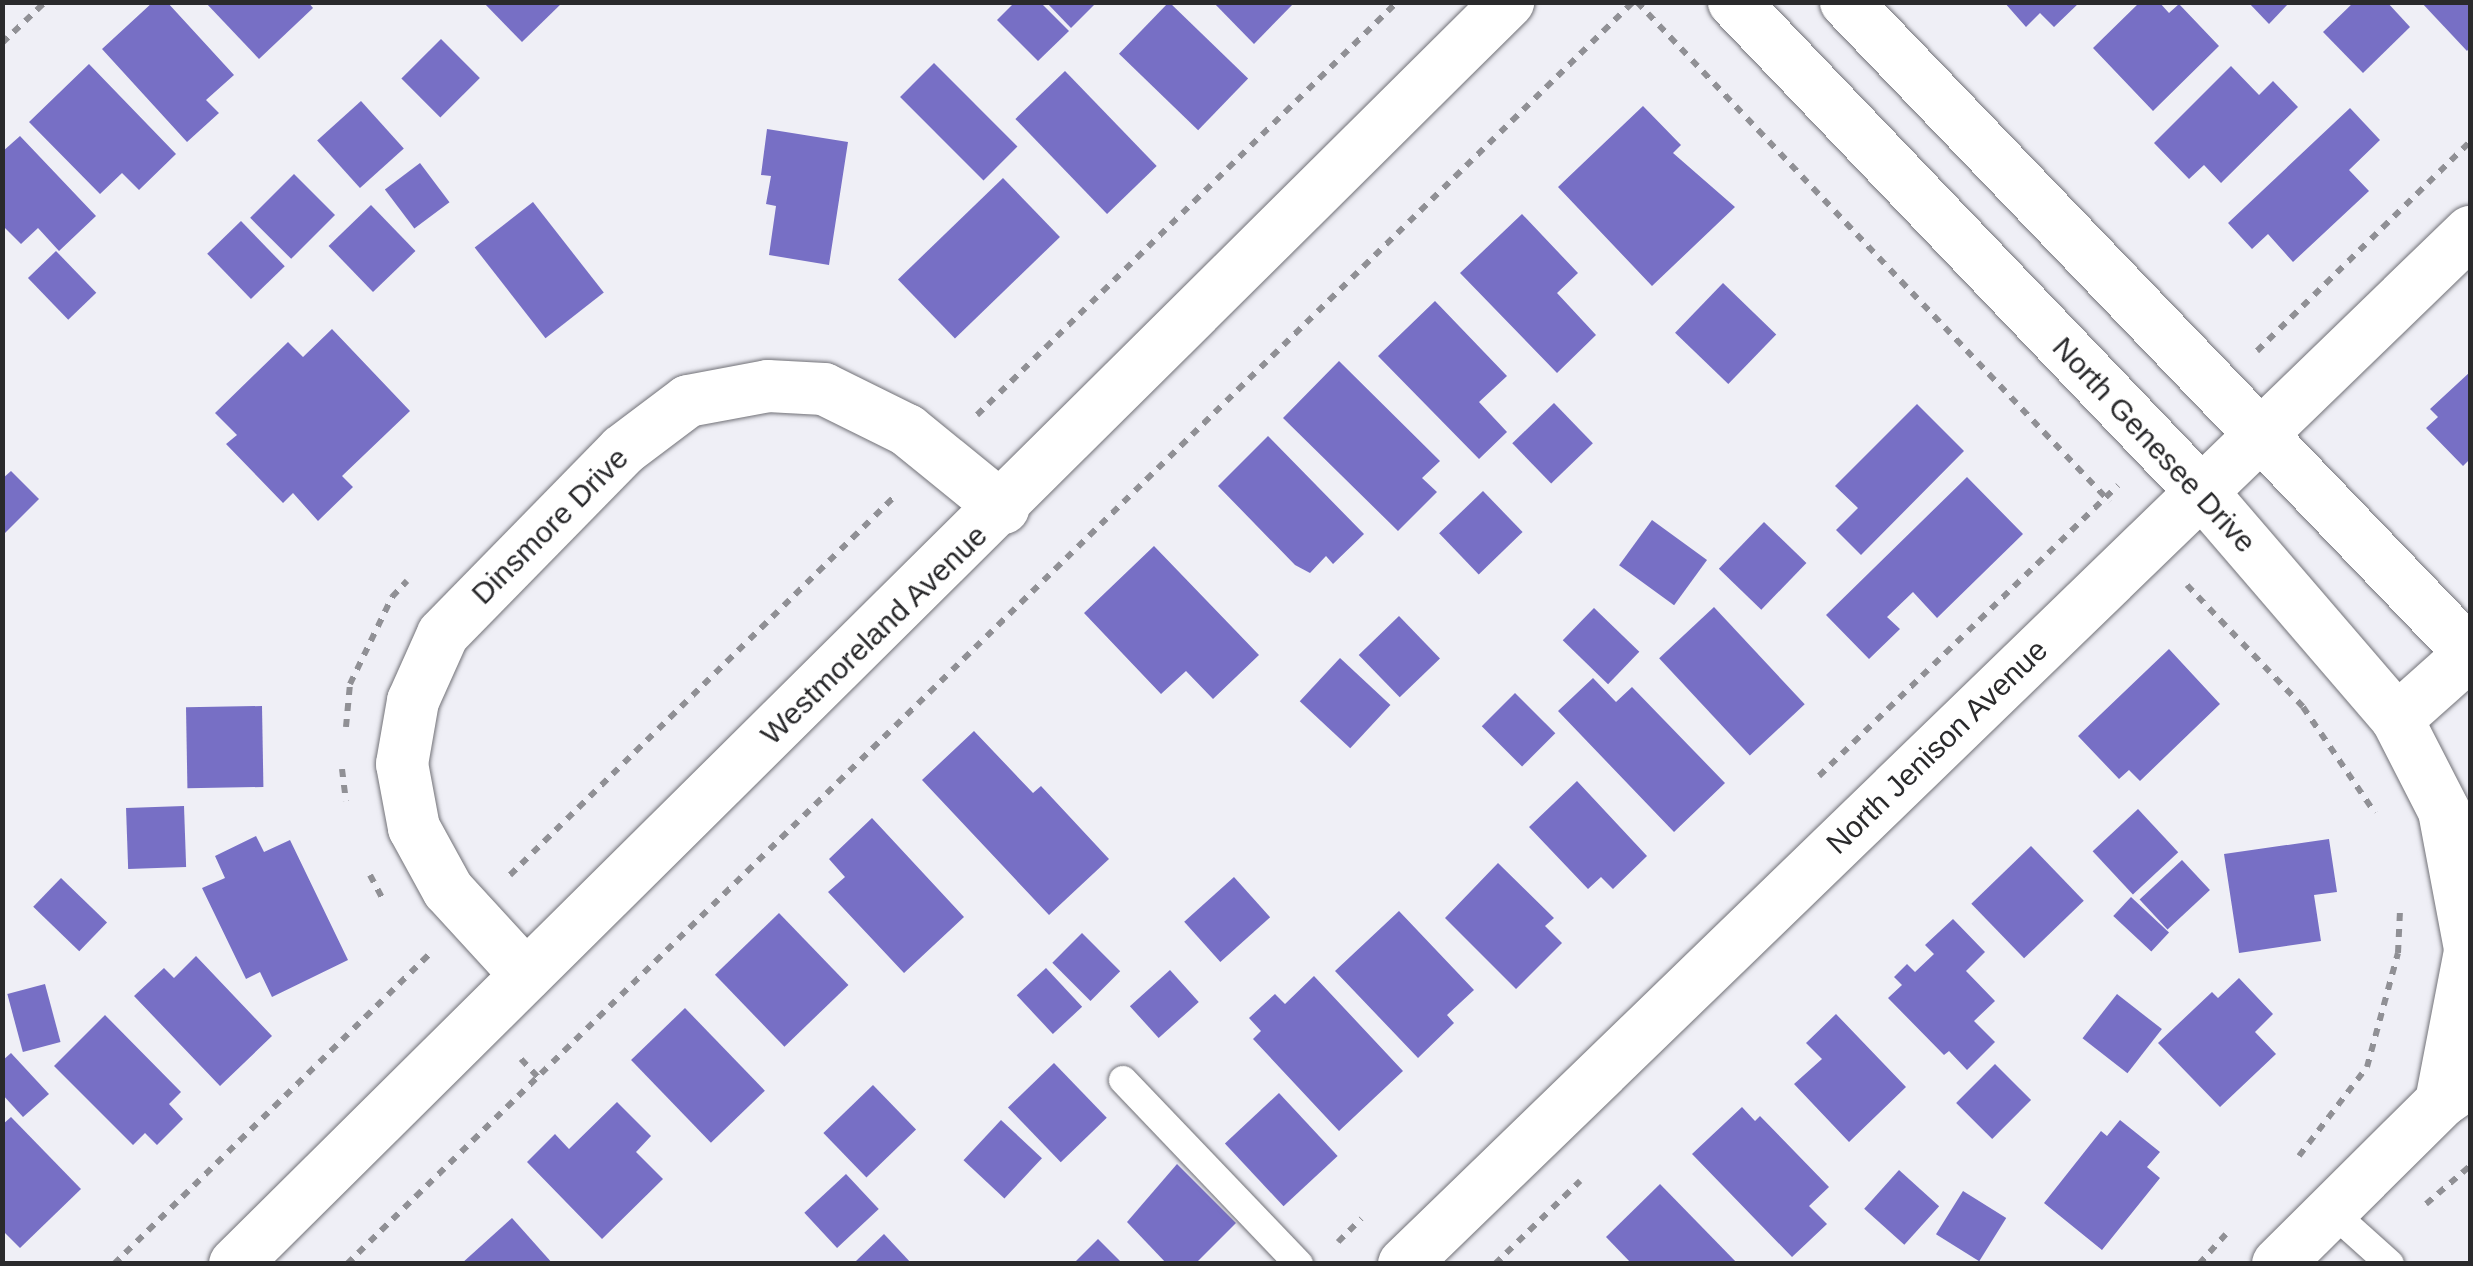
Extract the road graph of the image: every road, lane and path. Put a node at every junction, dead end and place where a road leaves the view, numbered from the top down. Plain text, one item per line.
1 (45, 2) edge
2 (1397, 2) edge
3 (1508, 2) edge
4 (1633, 2) edge
5 (1734, 2) edge
6 (1846, 2) edge
7 (2, 43) edge
8 (2470, 142) edge
9 (2470, 232) edge
10 (2215, 390) junction
11 (2258, 436) junction
12 (2158, 446) junction
13 (936, 455) junction
14 (2201, 491) junction
15 (1003, 508) junction
16 (2470, 654) edge
17 (2397, 719) junction
18 (1810, 784) dead end
19 (470, 914) junction
20 (2470, 950) edge
21 (526, 975) junction
22 (1123, 1080) dead end
23 (2456, 1092) edge
24 (1372, 1209) dead end
25 (2331, 1211) junction
26 (1330, 1250) dead end
27 (114, 1264) edge
28 (235, 1264) edge
29 (347, 1264) edge
30 (1299, 1264) edge
31 (1404, 1264) edge
32 (2278, 1264) edge
33 (2390, 1264) edge

1 - 7 path
2 - 13 path
3 - 15 street, Westmoreland Avenue
4 - 29 path
5 - 12 street, North Genesee Drive
6 - 10 street
8 - 10 path
9 - 11 street, North Jenison Avenue
10 - 11 street
11 - 14 street, North Jenison Avenue
11 - 16 street
12 - 14 street, North Genesee Drive
12 - 18 path
13 - 15 street, Dinsmore Drive
13 - 19 path
13 - 19 street, Dinsmore Drive
14 - 17 street, North Genesee Drive
14 - 31 street, North Jenison Avenue
15 - 21 street, Westmoreland Avenue
16 - 17 street
17 - 20 street, North Genesee Drive
19 - 21 street, Dinsmore Drive
19 - 27 path
20 - 23 street, North Genesee Drive
21 - 28 street, Westmoreland Avenue
22 - 30 lane
23 - 25 street, North Genesee Drive
24 - 26 path
25 - 32 street, North Genesee Drive
25 - 33 lane

